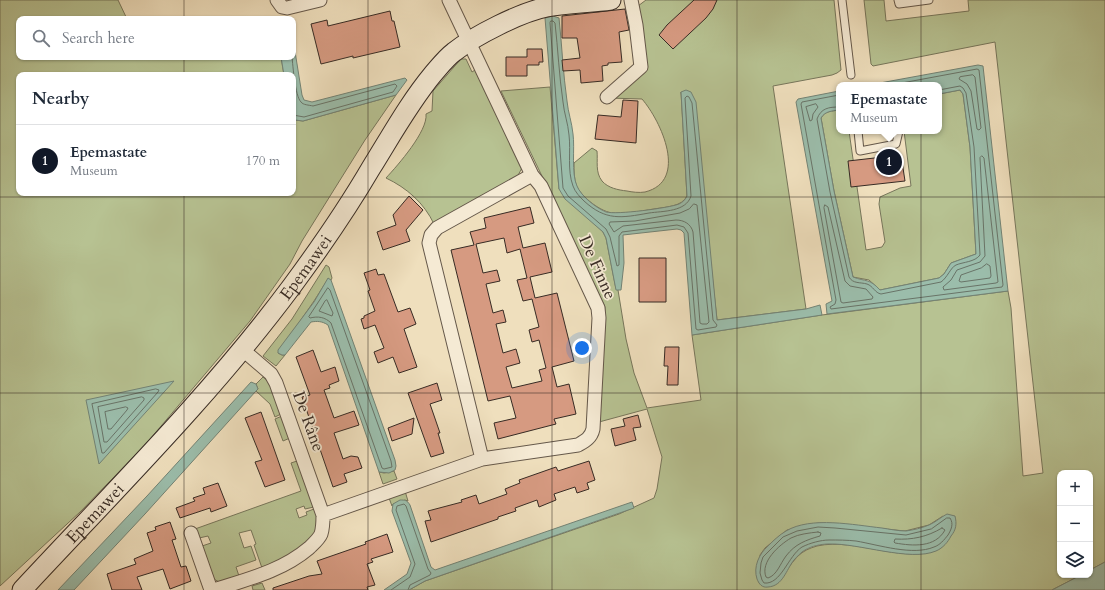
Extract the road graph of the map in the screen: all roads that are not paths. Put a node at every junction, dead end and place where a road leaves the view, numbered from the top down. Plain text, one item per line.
1 (277, 0) edge
2 (320, 0) edge
3 (448, 0) edge
4 (611, 0) edge
5 (631, 0) edge
6 (842, 0) edge
7 (898, 0) edge
8 (929, 0) edge
9 (468, 42) junction
10 (851, 75) dead end
11 (607, 97) dead end
12 (858, 134) edge
13 (898, 134) edge
14 (532, 175) junction
15 (242, 350) junction
16 (482, 459) junction
17 (323, 516) junction
18 (191, 533) dead end
19 (22, 590) edge
20 (211, 590) edge
21 (214, 590) edge

1 - 2 street
3 - 9 street, De Finne
4 - 9 street, Epemawei
5 - 11 street
6 - 10 lane
7 - 8 lane
9 - 14 street, De Finne
9 - 15 street, Epemawei
12 - 13 lane
14 - 16 street
14 - 16 street, De Finne
15 - 17 street, De Râne
15 - 19 street, Epemawei
16 - 17 street, De Finne
17 - 21 street, De Râne
18 - 20 street

